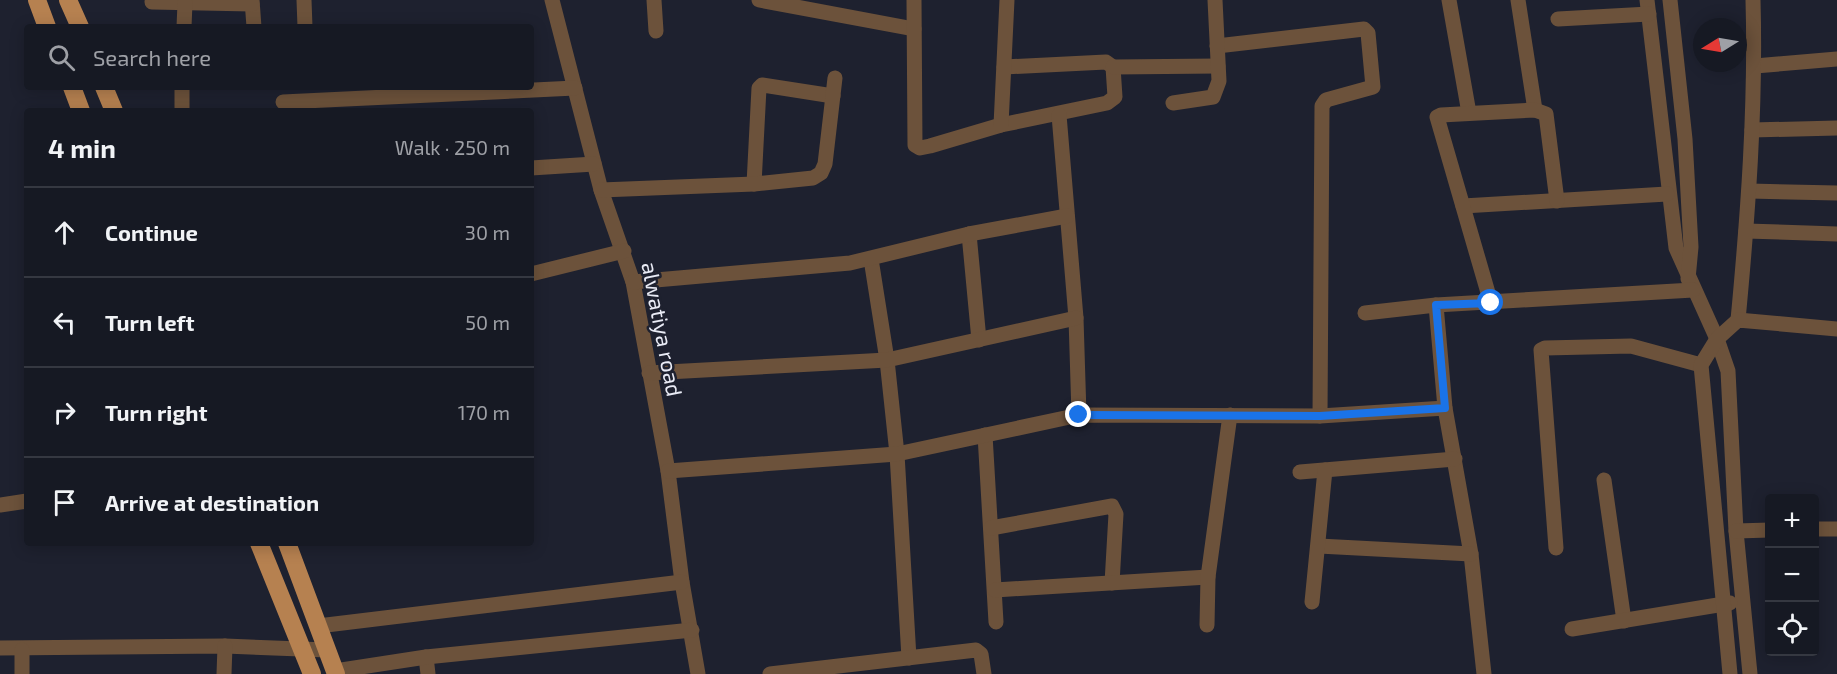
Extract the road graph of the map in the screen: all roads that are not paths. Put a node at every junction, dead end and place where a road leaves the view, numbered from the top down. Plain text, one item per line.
1 (37, 0) edge
2 (68, 0) edge
3 (304, 0) edge
4 (552, 0) edge
5 (654, 0) edge
6 (759, 0) edge
7 (914, 0) edge
8 (1007, 0) edge
9 (1215, 0) edge
10 (1449, 0) edge
11 (1518, 0) edge
12 (1670, 0) edge
13 (1753, 0) edge
14 (777, 1) edge
15 (152, 2) dead end
16 (252, 2) edge
17 (185, 3) junction
18 (1648, 7) edge
19 (1558, 19) dead end
20 (47, 24) edge
21 (79, 24) edge
22 (184, 24) edge
23 (254, 24) edge
24 (305, 24) edge
25 (914, 28) junction
26 (656, 31) dead end
27 (1217, 46) junction
28 (1837, 59) edge
29 (1218, 66) junction
30 (1755, 66) junction
31 (1004, 67) junction
32 (1113, 67) junction
33 (835, 78) dead end
34 (575, 88) junction
35 (534, 89) edge
36 (73, 90) edge
37 (105, 90) edge
38 (182, 90) edge
39 (486, 90) edge
40 (308, 94) edge
41 (833, 96) junction
42 (283, 102) dead end
43 (1173, 103) dead end
44 (80, 108) edge
45 (113, 108) edge
46 (182, 108) edge
47 (1535, 110) junction
48 (1469, 113) junction
49 (1059, 115) junction
50 (1001, 125) junction
51 (1837, 128) edge
52 (1752, 130) junction
53 (594, 164) junction
54 (534, 168) edge
55 (754, 184) junction
56 (601, 190) junction
57 (1749, 191) junction
58 (1837, 193) edge
59 (1667, 194) junction
60 (1557, 201) junction
61 (1463, 206) junction
62 (1067, 216) junction
63 (1746, 231) junction
64 (969, 234) junction
65 (1837, 234) edge
66 (624, 251) junction
67 (871, 260) junction
68 (534, 273) edge
69 (633, 282) junction
70 (1691, 284) junction
71 (1491, 303) junction
72 (1436, 305) junction
73 (1365, 314) dead end
74 (1076, 318) junction
75 (1738, 320) junction
76 (1837, 329) edge
77 (1717, 339) junction
78 (979, 340) junction
79 (887, 360) junction
80 (1701, 365) junction
81 (649, 373) junction
82 (1445, 408) junction
83 (1079, 415) junction
84 (1230, 415) junction
85 (1320, 416) junction
86 (985, 435) junction
87 (897, 454) junction
88 (1455, 459) junction
89 (1324, 470) junction
90 (668, 471) junction
91 (1300, 472) dead end
92 (1604, 480) dead end
93 (24, 501) edge
94 (0, 505) edge
95 (991, 528) junction
96 (1819, 529) edge
97 (1837, 529) edge
98 (1765, 530) edge
99 (1736, 531) junction
100 (259, 546) edge
101 (288, 546) edge
102 (1319, 546) junction
103 (1556, 549) dead end
104 (1471, 555) junction
105 (1208, 577) junction
106 (682, 582) junction
107 (1112, 583) junction
108 (995, 590) junction
109 (1312, 602) dead end
110 (1742, 602) junction
111 (1722, 605) junction
112 (1624, 621) junction
113 (996, 622) dead end
114 (1207, 625) dead end
115 (318, 626) junction
116 (1572, 629) dead end
117 (692, 630) junction
118 (225, 646) junction
119 (0, 648) edge
120 (22, 650) junction
121 (302, 650) junction
122 (327, 650) junction
123 (426, 657) junction
124 (909, 658) junction
125 (335, 672) edge
126 (22, 674) edge
127 (224, 674) edge
128 (312, 674) edge
129 (429, 674) edge
130 (698, 674) edge
131 (770, 674) edge
132 (984, 674) edge
133 (1484, 674) edge
134 (1730, 674) edge
135 (1750, 674) edge

1 - 20 main road
2 - 21 main road
3 - 24 street
4 - 34 street, alwatiya road
5 - 26 street
6 - 14 street
7 - 25 street
8 - 31 street
9 - 27 street
10 - 48 street
11 - 47 street
12 - 70 street
13 - 30 street
14 - 25 street
15 - 17 street
16 - 17 street
16 - 23 street
17 - 22 street
18 - 19 street
18 - 59 street
25 - 50 street
27 - 29 street
27 - 85 street
28 - 30 street
29 - 32 street
29 - 43 street
30 - 52 street
31 - 32 street
31 - 50 street
32 - 49 street
33 - 41 street
34 - 35 street
34 - 53 street, alwatiya road
36 - 44 main road
37 - 45 main road
38 - 46 street
39 - 40 street
40 - 42 street
41 - 55 street
41 - 55 street
47 - 48 street
47 - 60 street
48 - 61 street
49 - 50 street
49 - 62 street
51 - 52 street
52 - 57 street
53 - 54 street
53 - 56 street, alwatiya road
55 - 56 street
56 - 66 street, alwatiya road
57 - 58 street
57 - 63 street
59 - 60 street
59 - 70 street
60 - 61 street
61 - 71 street
62 - 64 street
62 - 74 street
63 - 65 street
63 - 75 street
64 - 67 street
64 - 78 street
66 - 68 street
66 - 69 street, alwatiya road
67 - 69 street
67 - 79 street
69 - 81 street, alwatiya road
70 - 71 street
70 - 77 street
71 - 72 street
72 - 73 street
72 - 82 street
74 - 78 street
74 - 83 street
75 - 76 street
75 - 77 street
77 - 80 street
77 - 99 street
78 - 79 street
79 - 81 street
79 - 87 street
80 - 103 street
80 - 111 street
81 - 90 street, alwatiya road
82 - 85 street
82 - 88 street
83 - 84 street
83 - 86 street
84 - 85 street
84 - 105 street
86 - 87 street
86 - 95 street
87 - 90 street
87 - 124 street
88 - 89 street
88 - 104 street
89 - 91 street
89 - 102 street
90 - 106 street, alwatiya road
92 - 112 street
93 - 94 street
95 - 107 street
95 - 108 street
96 - 97 street
98 - 99 street
99 - 110 street
100 - 121 main road
101 - 115 main road
102 - 104 street
102 - 109 street
104 - 133 street
105 - 107 street
105 - 114 street
106 - 115 street
106 - 117 street, alwatiya road
107 - 108 street
108 - 113 street
110 - 111 street
110 - 135 street
111 - 112 street
111 - 134 street
112 - 116 street
115 - 122 main road
117 - 123 street
117 - 130 street, alwatiya road
118 - 120 street
118 - 121 street
118 - 127 street
119 - 120 street
120 - 126 street
121 - 122 street
121 - 128 main road
122 - 125 main road
123 - 125 street
123 - 129 street
124 - 131 street
124 - 132 street

